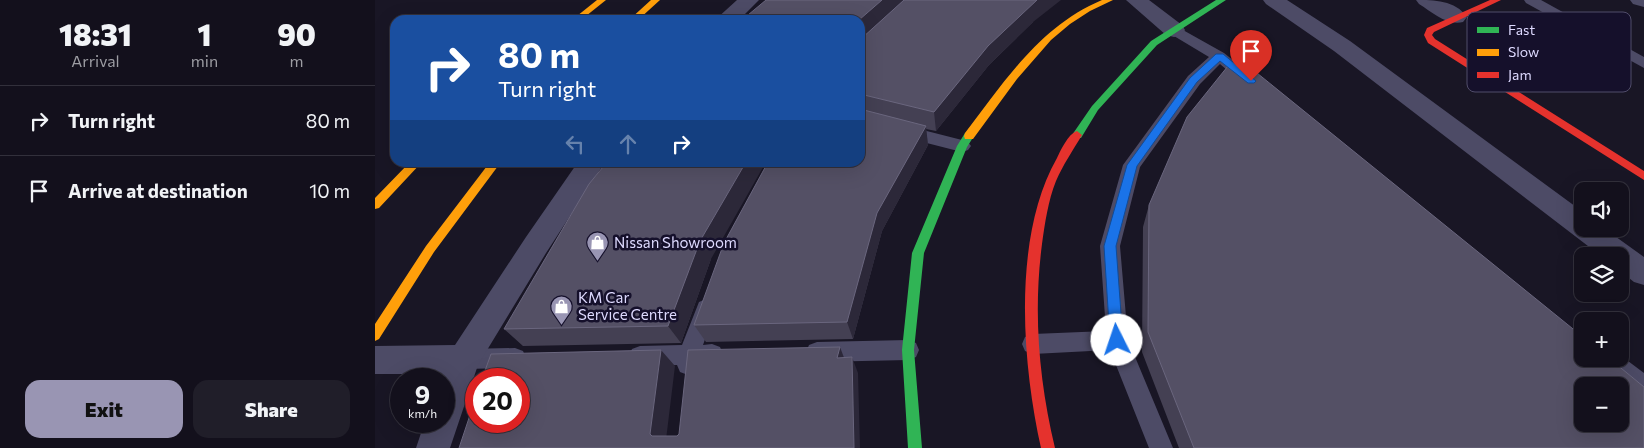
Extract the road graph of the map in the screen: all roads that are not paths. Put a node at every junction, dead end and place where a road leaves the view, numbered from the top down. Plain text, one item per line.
1 (602, 0) edge
2 (656, 0) edge
3 (749, 0) edge
4 (1109, 0) edge
5 (1136, 0) edge
6 (1222, 0) edge
7 (1273, 0) edge
8 (1426, 0) edge
9 (1497, 0) edge
10 (1531, 0) edge
11 (1640, 0) edge
12 (1644, 1) edge
13 (1470, 12) edge
14 (1553, 12) edge
15 (1467, 13) edge
16 (582, 15) edge
17 (639, 15) edge
18 (732, 15) edge
19 (1456, 18) junction
20 (1174, 30) junction
21 (1219, 56) junction
22 (1631, 56) edge
23 (1644, 63) edge
24 (1467, 64) edge
25 (1511, 92) edge
26 (1267, 93) edge
27 (865, 121) edge
28 (962, 146) junction
29 (412, 167) edge
30 (492, 167) edge
31 (589, 167) edge
32 (1644, 176) edge
33 (375, 205) edge
34 (1574, 220) edge
35 (1596, 237) edge
36 (1644, 273) edge
37 (714, 286) edge
38 (375, 335) edge
39 (1117, 340) junction
40 (1033, 344) junction
41 (908, 350) junction
42 (799, 352) edge
43 (729, 354) edge
44 (689, 355) junction
45 (621, 356) edge
46 (532, 358) edge
47 (464, 359) junction
48 (375, 360) edge
49 (1619, 367) edge
50 (686, 383) edge
51 (455, 385) edge
52 (1644, 386) edge
53 (438, 433) edge
54 (433, 448) edge
55 (915, 448) edge
56 (1048, 448) edge
57 (1161, 448) edge

1 - 16 street
2 - 17 street
3 - 18 street
4 - 28 street
5 - 20 street
6 - 20 street
7 - 34 street
8 - 19 street
9 - 13 street
10 - 14 lane
11 - 12 street
15 - 19 street
19 - 24 street
20 - 21 lane
20 - 40 street
21 - 26 lane
21 - 39 lane
22 - 23 lane
25 - 32 street
27 - 28 lane
28 - 41 street
29 - 33 street
30 - 38 street
31 - 47 street
35 - 36 street
37 - 44 lane
39 - 40 lane
39 - 57 lane
40 - 56 street
41 - 42 lane
41 - 55 street
43 - 44 lane
44 - 45 lane
44 - 50 lane
46 - 47 lane
47 - 48 street
47 - 51 street
49 - 52 lane
53 - 54 street

